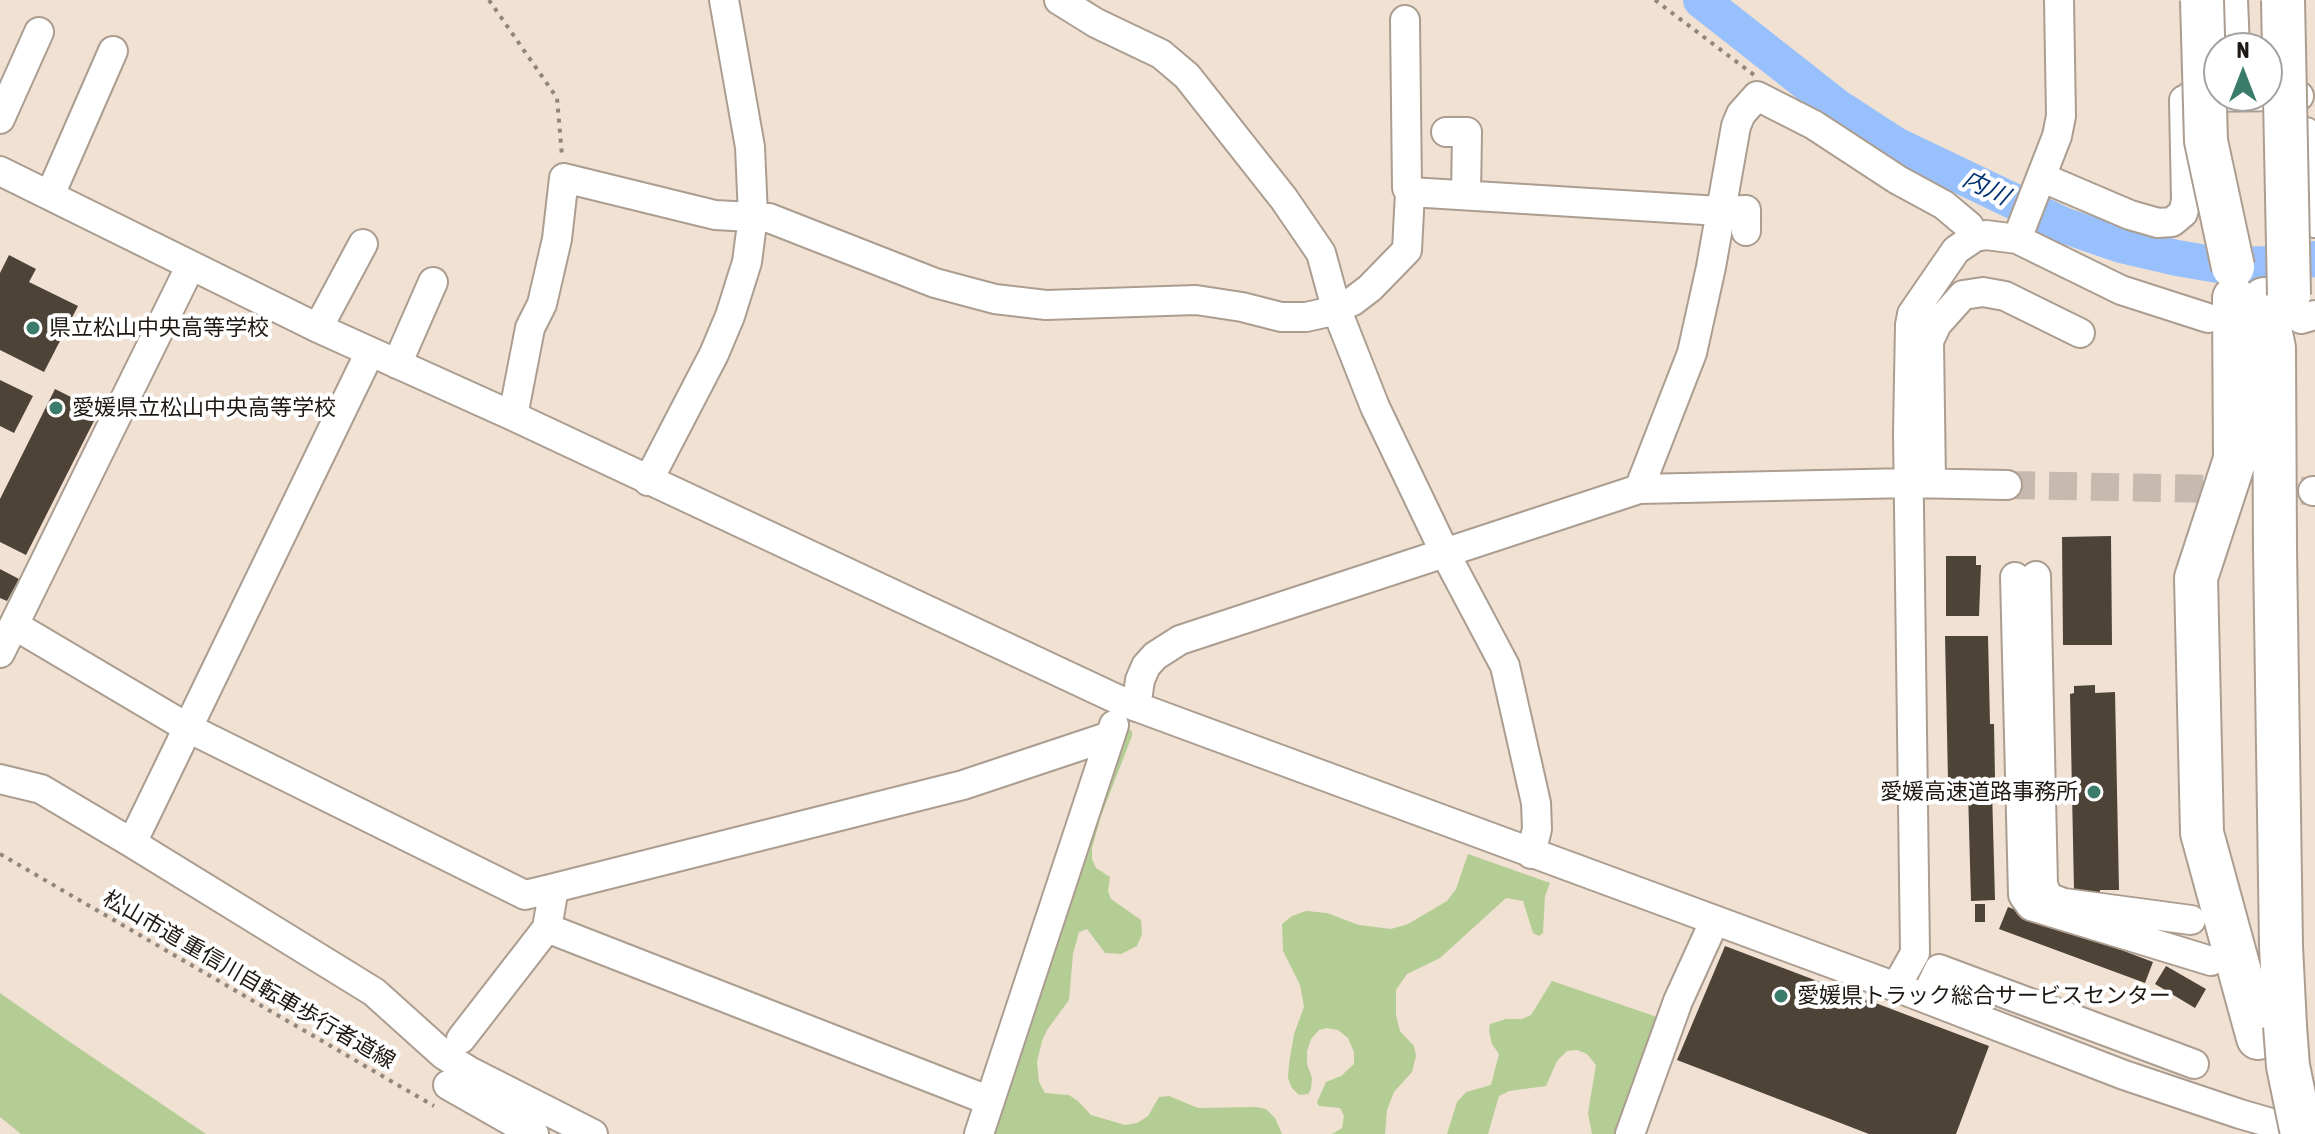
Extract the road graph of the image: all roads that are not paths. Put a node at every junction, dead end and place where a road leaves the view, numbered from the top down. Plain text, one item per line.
1 (724, 0) edge
2 (1059, 0) edge
3 (2059, 0) edge
4 (2181, 0) edge
5 (2202, 0) edge
6 (2226, 0) edge
7 (2255, 0) edge
8 (2283, 0) edge
9 (2301, 0) edge
10 (1405, 20) dead end
11 (39, 32) dead end
12 (2227, 32) edge
13 (2256, 32) edge
14 (113, 51) dead end
15 (2304, 96) junction
16 (2184, 97) junction
17 (2232, 112) edge
18 (2259, 112) edge
19 (0, 119) edge
20 (1446, 132) dead end
21 (0, 171) edge
22 (2039, 182) junction
23 (1410, 192) junction
24 (50, 195) junction
25 (1466, 195) junction
26 (1720, 211) junction
27 (753, 216) junction
28 (2315, 223) edge
29 (1746, 231) dead end
30 (2019, 234) junction
31 (1975, 237) junction
32 (363, 244) dead end
33 (190, 267) junction
34 (433, 282) dead end
35 (2265, 307) edge
36 (1336, 308) junction
37 (318, 328) junction
38 (2080, 333) dead end
39 (370, 352) junction
40 (397, 364) junction
41 (513, 416) junction
42 (648, 481) junction
43 (1920, 483) junction
44 (2007, 485) tunnel mouth
45 (1639, 489) junction
46 (1445, 553) junction
47 (14, 625) junction
48 (0, 653) edge
49 (1129, 704) junction
50 (188, 728) junction
51 (1110, 736) junction
52 (0, 779) edge
53 (132, 843) junction
54 (1531, 854) junction
55 (1931, 884) dead end
56 (554, 888) junction
57 (2191, 920) dead end
58 (1714, 922) junction
59 (547, 928) junction
60 (2211, 961) dead end
61 (1939, 969) junction
62 (1896, 987) junction
63 (1925, 998) junction
64 (2271, 1032) junction
65 (461, 1039) dead end
66 (2194, 1064) dead end
67 (445, 1098) road end
68 (990, 1101) junction
69 (2250, 1127) edge
70 (534, 1134) edge
71 (593, 1134) edge
72 (979, 1134) edge
73 (1630, 1134) edge
74 (2302, 1134) edge
75 (2309, 1134) edge

1 - 27 street
2 - 36 street
3 - 22 street
4 - 16 street
5 - 35 highway, bridge
6 - 12 highway
7 - 13 highway
8 - 35 highway, bridge
9 - 15 street
10 - 23 street
11 - 19 street
14 - 24 street
15 - 16 street
15 - 28 street
16 - 22 street
17 - 35 highway, bridge
18 - 35 highway
20 - 25 street
21 - 24 street
22 - 30 street
23 - 25 street
23 - 36 street
24 - 33 street
25 - 26 street
26 - 29 street
26 - 31 street
26 - 45 street
27 - 36 street
27 - 41 street
27 - 42 street
30 - 31 street
30 - 35 street
31 - 43 street
32 - 37 street
33 - 37 street
33 - 47 street
34 - 40 street
35 - 64 highway
35 - 64 highway
36 - 46 street
37 - 39 street
38 - 43 street
39 - 40 street
39 - 50 street
40 - 41 street
41 - 42 street
42 - 49 street
43 - 44 street
43 - 45 street
43 - 62 street
45 - 46 street
46 - 49 street
46 - 54 street
47 - 48 street
47 - 50 street
49 - 51 street
49 - 54 street
50 - 53 street
50 - 56 street
51 - 56 street
51 - 68 street
52 - 53 street
53 - 71 street
54 - 58 street
55 - 61 street
56 - 59 street
57 - 60 street
58 - 62 street
58 - 73 street
59 - 65 street
59 - 68 street
61 - 63 street
61 - 66 street
62 - 63 street
63 - 69 street
64 - 69 highway
64 - 74 highway, bridge
67 - 70 street
68 - 72 street
69 - 75 street

